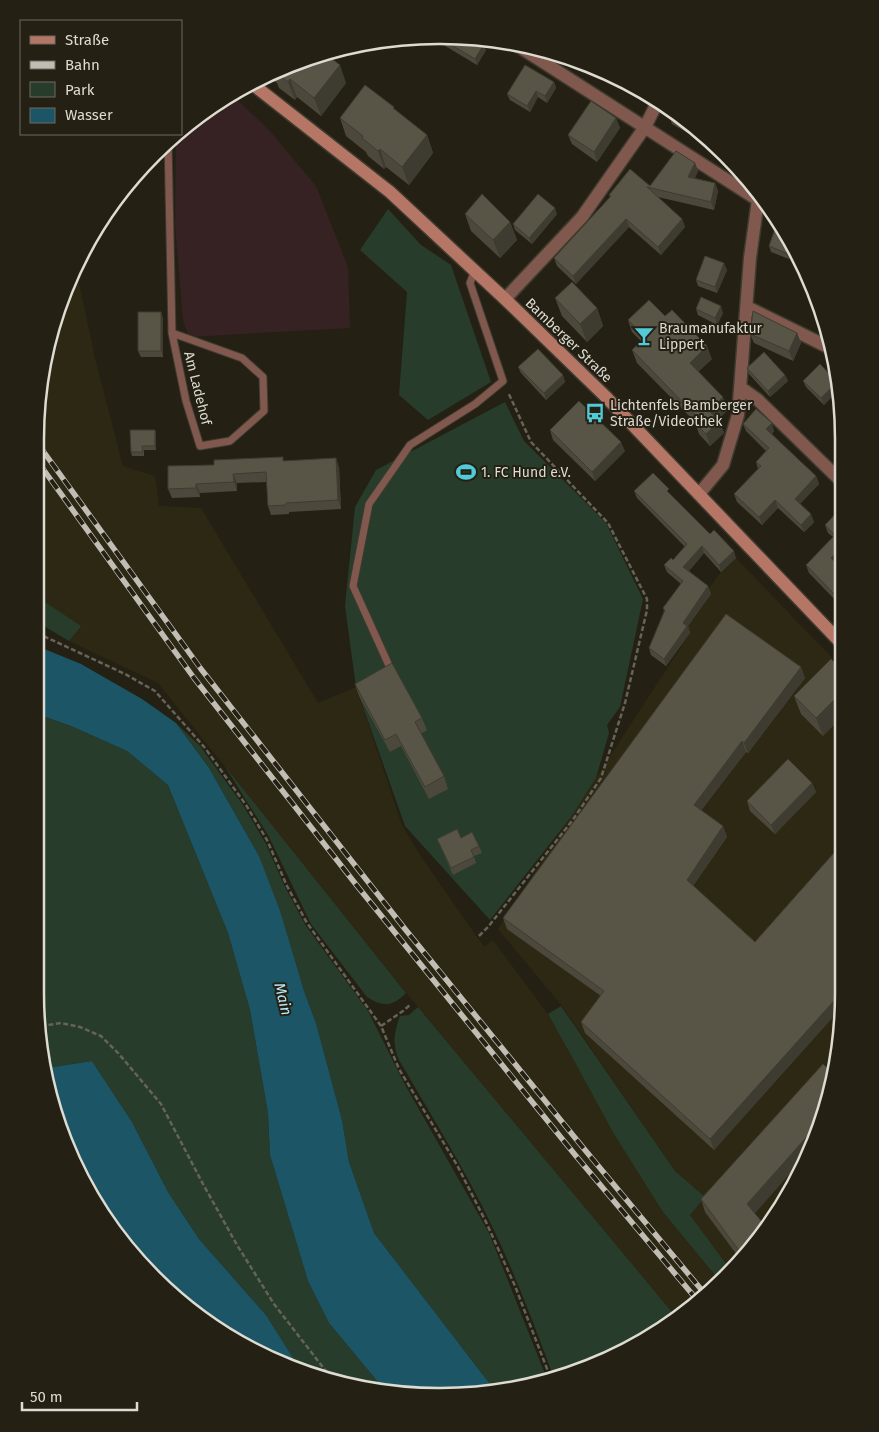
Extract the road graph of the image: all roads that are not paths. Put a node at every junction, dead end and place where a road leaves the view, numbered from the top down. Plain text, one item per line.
1 (532, 55) edge
2 (258, 88) edge
3 (655, 107) edge
4 (645, 126) junction
5 (168, 153) edge
6 (748, 193) edge
7 (761, 209) edge
8 (475, 270) junction
9 (505, 299) junction
10 (747, 307) junction
11 (172, 333) junction
12 (824, 345) edge
13 (741, 388) junction
14 (835, 475) edge
15 (699, 494) junction
16 (835, 637) edge
17 (391, 670) edge

1 - 4 street
2 - 8 street, Bamberger Straße
3 - 4 street
4 - 6 street
4 - 9 street
5 - 11 lane, Am Ladehof
7 - 10 street
8 - 9 street, Bamberger Straße
8 - 17 lane
9 - 15 street, Bamberger Straße
10 - 12 street
10 - 13 street
11 - 11 lane, Am Ladehof
13 - 14 street
13 - 15 street
15 - 16 street, Bamberger Straße

